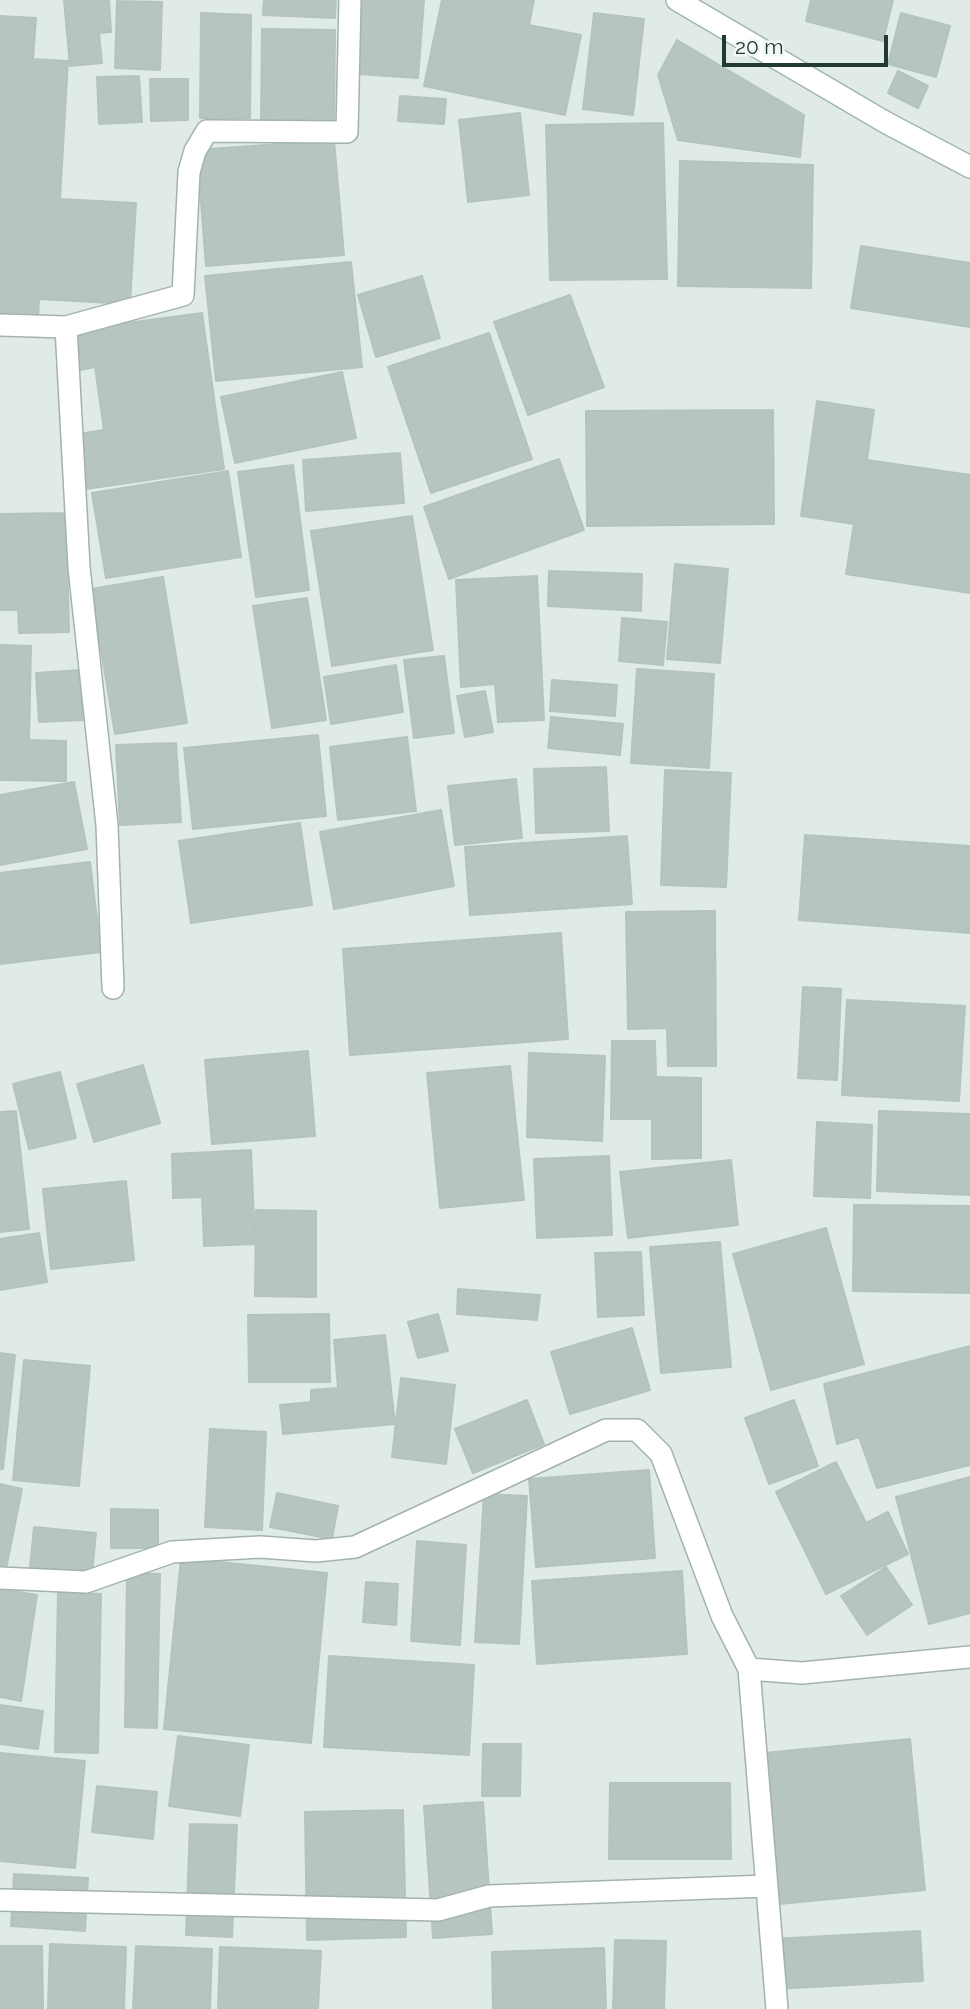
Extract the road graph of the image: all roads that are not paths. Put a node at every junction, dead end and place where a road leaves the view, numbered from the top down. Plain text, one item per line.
1 (350, 0) edge
2 (677, 0) edge
3 (970, 167) edge
4 (0, 325) edge
5 (66, 327) junction
6 (113, 988) dead end
7 (0, 1578) edge
8 (970, 1657) edge
9 (749, 1669) junction
10 (767, 1886) junction
11 (0, 1900) edge
12 (777, 2009) edge

1 - 5 street
2 - 3 street
4 - 5 street
5 - 6 street
7 - 9 street
8 - 9 street
9 - 10 street
10 - 11 street
10 - 12 street

